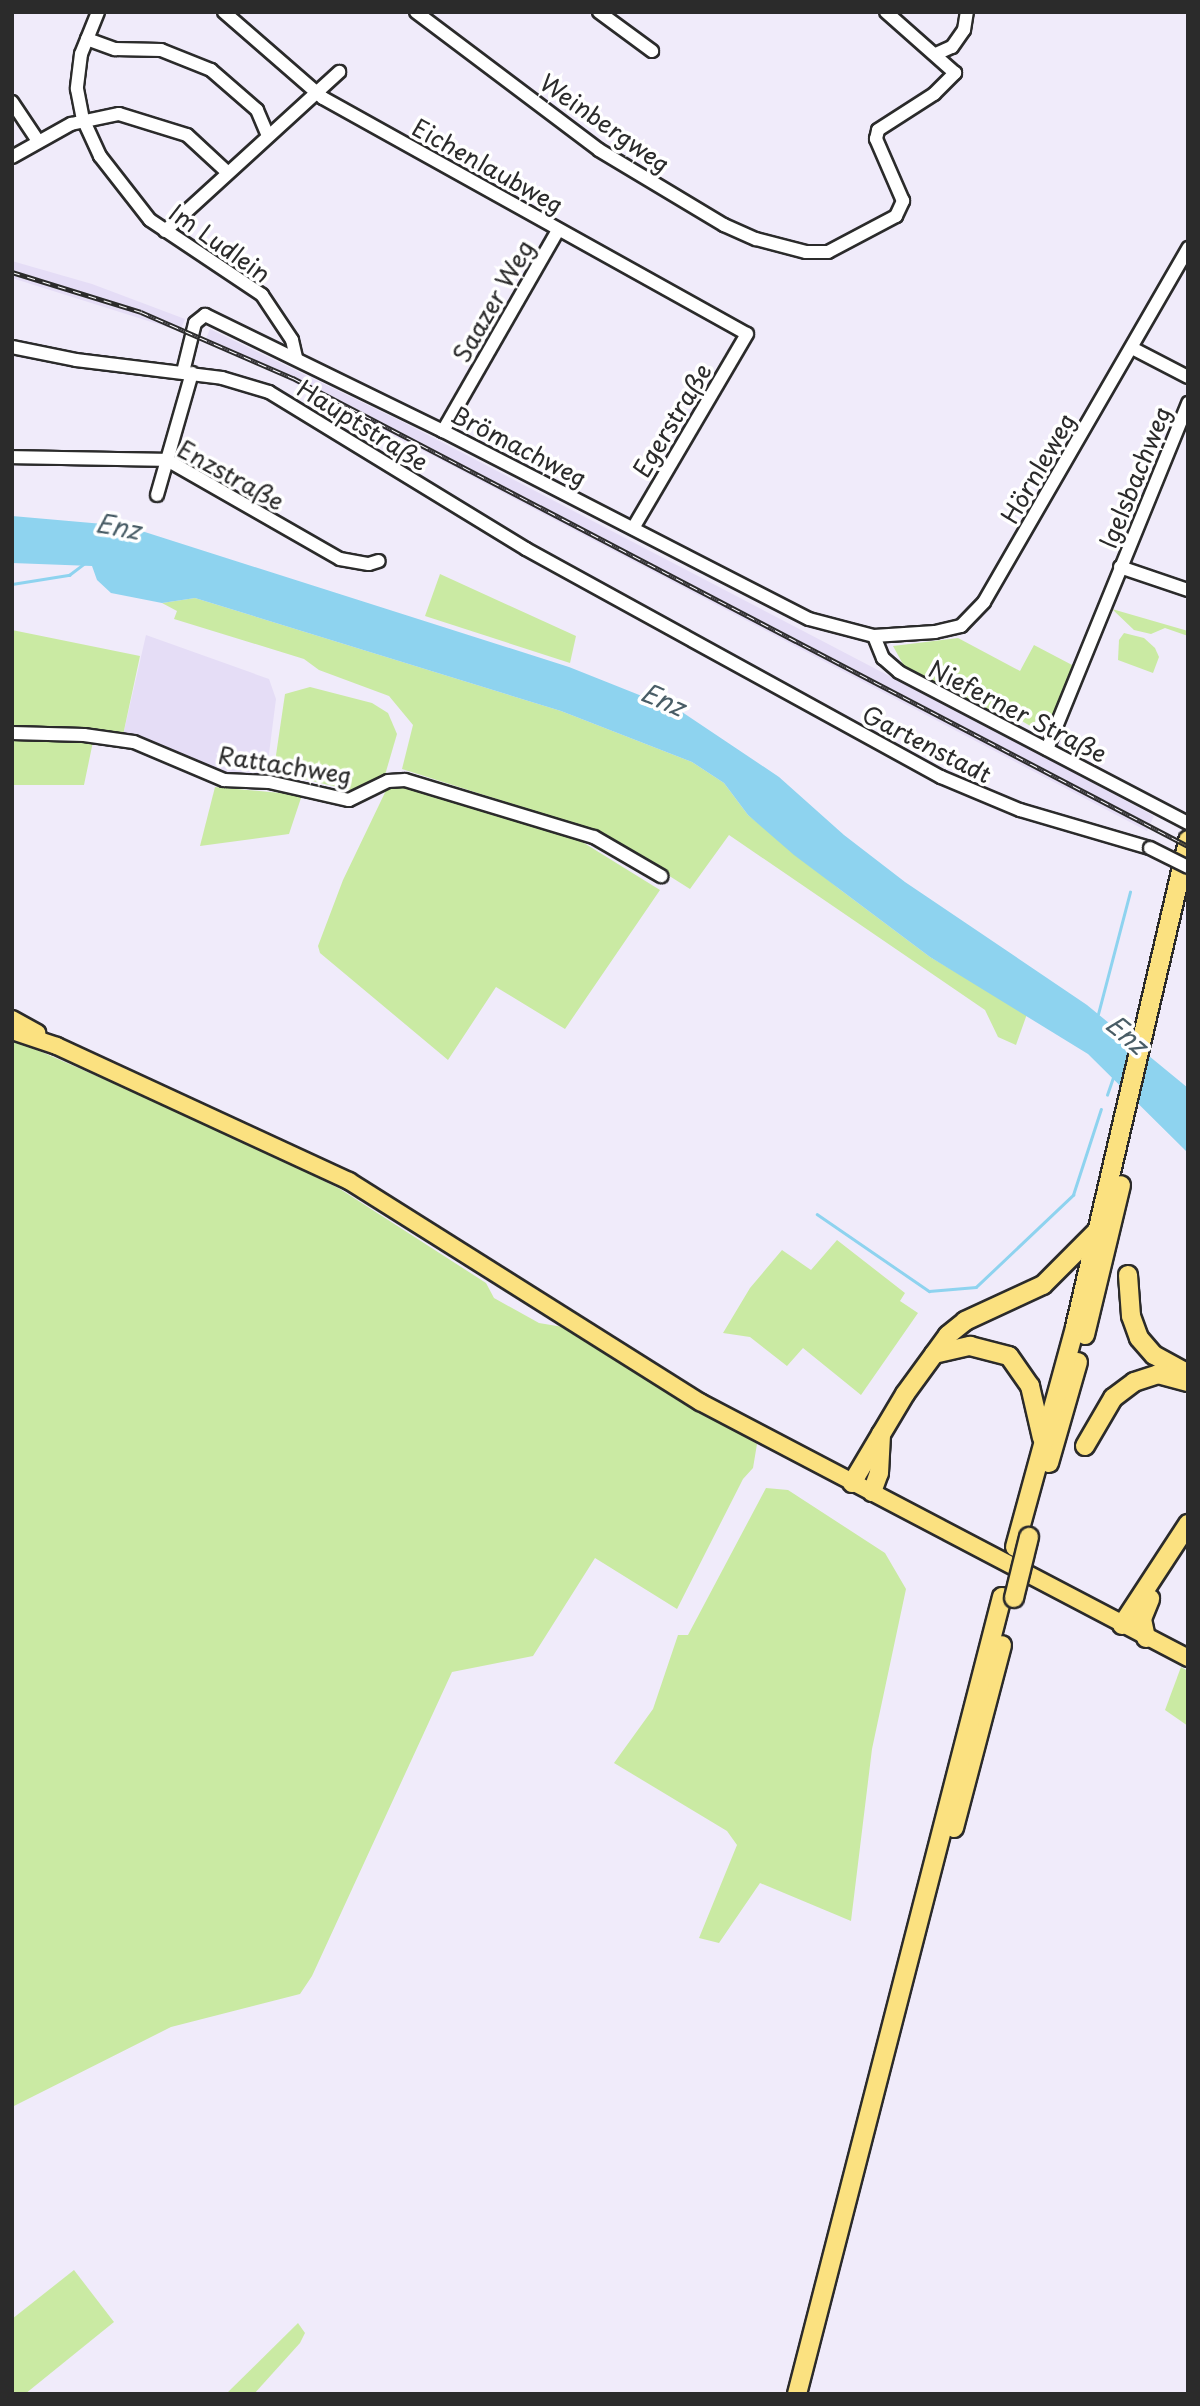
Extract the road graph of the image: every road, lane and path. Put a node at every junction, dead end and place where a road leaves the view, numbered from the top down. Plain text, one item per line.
1 (98, 12) edge
2 (224, 12) edge
3 (416, 12) edge
4 (599, 12) edge
5 (886, 12) edge
6 (967, 12) edge
7 (87, 39) junction
8 (652, 51) dead end
9 (936, 54) junction
10 (339, 72) dead end
11 (315, 92) junction
12 (12, 102) edge
13 (83, 119) junction
14 (267, 134) junction
15 (38, 141) junction
16 (12, 157) edge
17 (227, 172) junction
18 (558, 230) junction
19 (165, 231) junction
20 (1188, 248) edge
21 (747, 334) joint
22 (12, 346) edge
23 (1132, 348) junction
24 (296, 358) junction
25 (188, 372) junction
26 (1188, 377) edge
27 (1188, 403) edge
28 (443, 431) junction
29 (12, 457) edge
30 (167, 460) junction
31 (157, 495) dead end
32 (633, 528) junction
33 (379, 561) dead end
34 (1120, 567) junction
35 (1188, 590) edge
36 (662, 625) joint
37 (874, 636) junction
38 (12, 733) edge
39 (1047, 749) junction
40 (1188, 823) edge
41 (1188, 840) edge
42 (1188, 867) edge
43 (661, 876) dead end
44 (1188, 883) edge
45 (12, 1018) edge
46 (1151, 1029) junction
47 (12, 1031) edge
48 (57, 1046) junction
49 (1117, 1178) junction
50 (1096, 1232) junction
51 (1128, 1275) dead end
52 (934, 1354) junction
53 (1188, 1373) edge
54 (1188, 1382) edge
55 (881, 1430) junction
56 (1043, 1445) junction
57 (1085, 1446) dead end
58 (852, 1483) junction
59 (878, 1496) junction
60 (1188, 1524) edge
61 (1188, 1539) edge
62 (1022, 1542) junction
63 (1008, 1597) junction
64 (1122, 1625) junction
65 (1146, 1638) junction
66 (1188, 1658) edge
67 (797, 2394) edge
68 (807, 2394) edge

1 - 7 street, Im Ludlein
2 - 11 street, Eichenlaubweg
3 - 9 street, Weinbergweg
4 - 8 street
5 - 9 street
6 - 9 street
7 - 13 street, Im Ludlein
7 - 14 street
10 - 11 street
11 - 14 street
11 - 18 street, Eichenlaubweg
12 - 15 street
13 - 15 street
13 - 17 street
13 - 19 street, Im Ludlein
14 - 17 street
15 - 16 street
17 - 19 street
18 - 21 street, Eichenlaubweg
18 - 28 street, Saazer Weg
19 - 24 street, Im Ludlein
20 - 23 street, Hörnleweg
21 - 32 street, Egerstraße
22 - 25 street, Hauptstraße
23 - 26 street
23 - 37 street, Hörnleweg
24 - 25 street, Brömachweg
24 - 28 street, Brömachweg
25 - 30 street
25 - 36 street, Hauptstraße
27 - 34 street, Igelsbachweg
28 - 32 street, Brömachweg
29 - 30 street, Enzstraße
30 - 31 street
30 - 33 street, Enzstraße
32 - 37 street, Brömachweg
34 - 35 street, Igelsbachweg
34 - 39 street, Igelsbachweg
36 - 42 street, Gartenstadt, bridge
37 - 39 street, Nieferner Straße
38 - 43 street, Rattachweg
39 - 40 street, Nieferner Straße
41 - 46 highway
44 - 46 highway
45 - 48 main road
46 - 49 highway
47 - 48 main road
48 - 58 main road
49 - 50 highway
49 - 62 highway
50 - 52 highway
50 - 56 highway
51 - 53 highway
52 - 55 highway
52 - 56 highway
54 - 57 highway
55 - 58 highway
55 - 59 highway
56 - 62 highway
58 - 59 main road
59 - 64 main road
60 - 64 highway
61 - 65 highway
62 - 63 highway, bridge
63 - 67 highway
63 - 68 highway
64 - 65 main road
65 - 66 main road

